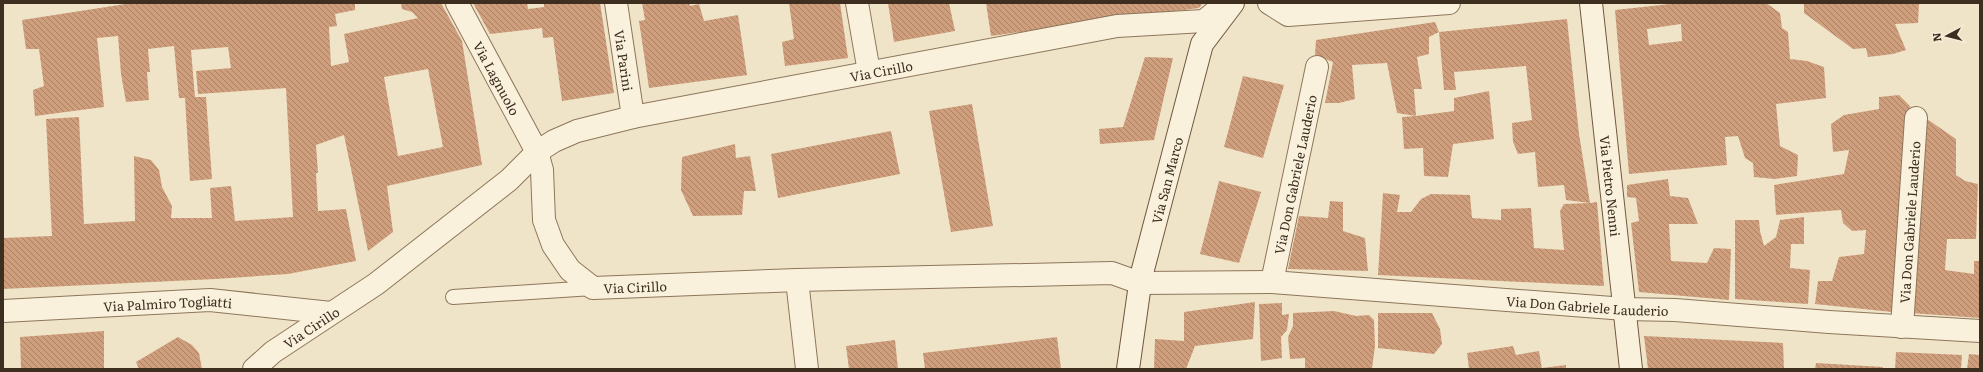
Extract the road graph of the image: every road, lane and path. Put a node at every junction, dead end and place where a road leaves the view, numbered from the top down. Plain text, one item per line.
1 (457, 3) edge
2 (616, 3) edge
3 (857, 3) edge
4 (1226, 3) edge
5 (1233, 3) edge
6 (1269, 3) edge
7 (1449, 3) edge
8 (1591, 3) edge
9 (1317, 67) dead end
10 (869, 72) junction
11 (633, 117) junction
12 (1916, 118) dead end
13 (537, 152) junction
14 (797, 280) junction
15 (1272, 282) junction
16 (1140, 283) junction
17 (593, 288) junction
18 (453, 297) dead end
19 (1626, 309) junction
20 (3, 310) edge
21 (331, 313) junction
22 (1902, 327) junction
23 (1980, 331) edge
24 (254, 369) edge
25 (807, 369) edge
26 (1128, 369) edge
27 (1631, 369) edge

1 - 13 street, Via Lagnuolo
2 - 11 street, Via Parini
3 - 10 street
4 - 10 street, Via Cirillo
5 - 16 street, Via San Marco
6 - 7 street
8 - 19 street, Via Pietro Nenni
9 - 15 street, Via Don Gabriele Lauderio
10 - 11 street, Via Cirillo
11 - 13 street, Via Cirillo
12 - 22 street, Via Don Gabriele Lauderio
13 - 17 street, Via Cirillo
13 - 21 street, Via Cirillo
14 - 16 street, Via Cirillo
14 - 17 street, Via Cirillo
14 - 25 street
15 - 16 street, Via Don Gabriele Lauderio
15 - 19 street, Via Don Gabriele Lauderio
16 - 26 street, Via San Marco
17 - 18 lane
19 - 22 street, Via Don Gabriele Lauderio
19 - 27 street, Via Pietro Nenni
20 - 21 street, Via Palmiro Togliatti
21 - 24 street, Via Cirillo
22 - 23 street, Via Don Gabriele Lauderio

